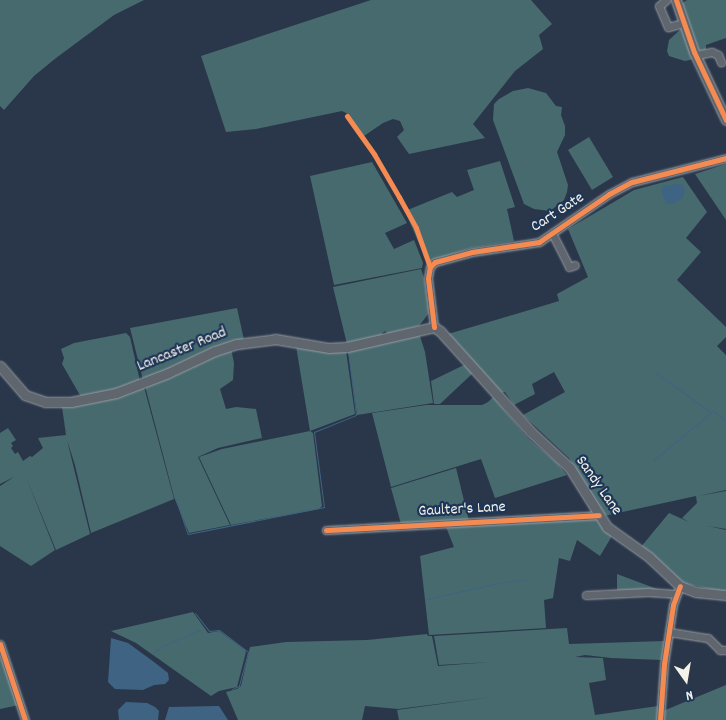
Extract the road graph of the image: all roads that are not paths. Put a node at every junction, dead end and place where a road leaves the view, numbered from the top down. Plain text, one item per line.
1 (666, 0) edge
2 (676, 0) edge
3 (684, 23) junction
4 (696, 55) junction
5 (720, 56) dead end
6 (726, 120) edge
7 (726, 158) edge
8 (552, 234) junction
9 (575, 265) dead end
10 (434, 327) junction
11 (0, 366) edge
12 (599, 515) junction
13 (326, 530) dead end
14 (677, 590) junction
15 (586, 595) dead end
16 (726, 596) edge
17 (669, 632) junction
18 (0, 644) edge
19 (726, 650) edge
20 (25, 720) edge
21 (660, 720) edge

1 - 3 street
2 - 3 main road
3 - 4 main road
4 - 5 street
4 - 6 main road
7 - 8 street, Cart Gate
8 - 9 street
8 - 10 street, Cart Gate
10 - 11 main road, Lancaster Road
10 - 12 main road, Sandy Lane
12 - 13 street, Gaulter's Lane
12 - 14 main road, Sandy Lane
14 - 15 street
14 - 16 main road, Sandy Lane
14 - 17 street
17 - 19 street
17 - 21 street
18 - 20 street

